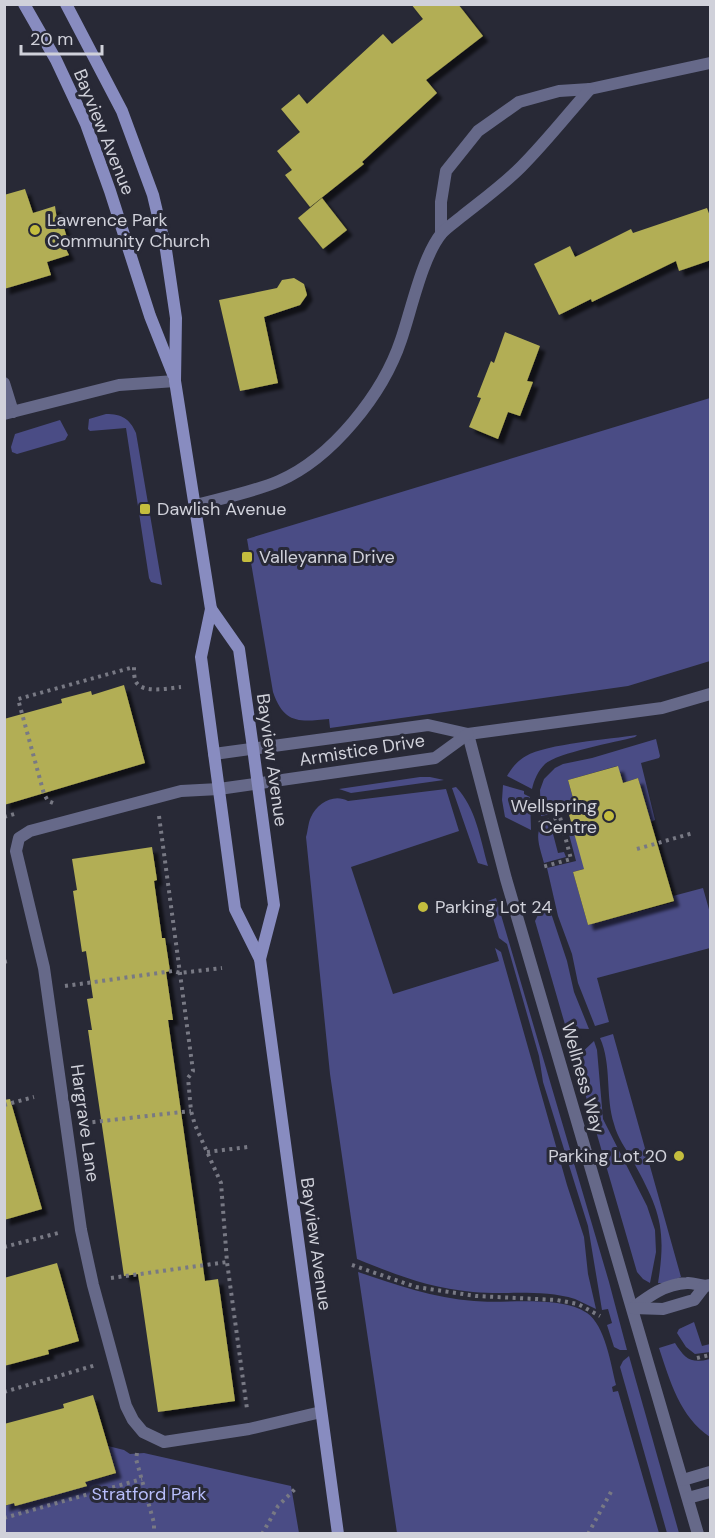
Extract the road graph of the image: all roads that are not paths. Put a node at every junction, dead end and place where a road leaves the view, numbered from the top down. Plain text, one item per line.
1 (24, 4) edge
2 (66, 4) edge
3 (711, 63) edge
4 (590, 89) junction
5 (441, 234) junction
6 (175, 381) junction
7 (4, 383) edge
8 (9, 413) edge
9 (196, 505) junction
10 (211, 609) junction
11 (711, 694) edge
12 (468, 734) junction
13 (253, 748) junction
14 (214, 754) junction
15 (257, 784) junction
16 (219, 789) junction
17 (260, 959) junction
18 (707, 1286) edge
19 (633, 1308) junction
20 (321, 1412) junction
21 (711, 1472) edge
22 (683, 1480) junction
23 (711, 1492) edge
24 (688, 1498) junction
25 (338, 1533) edge
26 (698, 1533) edge

1 - 6 main road, Bayview Avenue
2 - 6 main road, Bayview Avenue
3 - 4 street
4 - 5 street
4 - 5 street
5 - 9 street
6 - 8 street
6 - 9 main road, Bayview Avenue
7 - 8 street
9 - 10 main road, Bayview Avenue
10 - 13 main road, Bayview Avenue
10 - 14 main road, Bayview Avenue
11 - 12 street, Armistice Drive
12 - 13 street, Armistice Drive
12 - 15 street, Armistice Drive
12 - 19 street, Wellness Way
13 - 14 street, Armistice Drive
13 - 15 main road, Bayview Avenue
14 - 16 main road, Bayview Avenue
15 - 16 street, Armistice Drive
15 - 17 main road, Bayview Avenue
16 - 17 main road, Bayview Avenue
16 - 20 street, Hargrave Lane
17 - 20 main road, Bayview Avenue
18 - 19 street
18 - 19 street
19 - 22 street, Wellness Way
20 - 25 main road, Bayview Avenue
21 - 22 street
22 - 24 street, Wellness Way
23 - 24 street
24 - 26 street, Wellness Way

